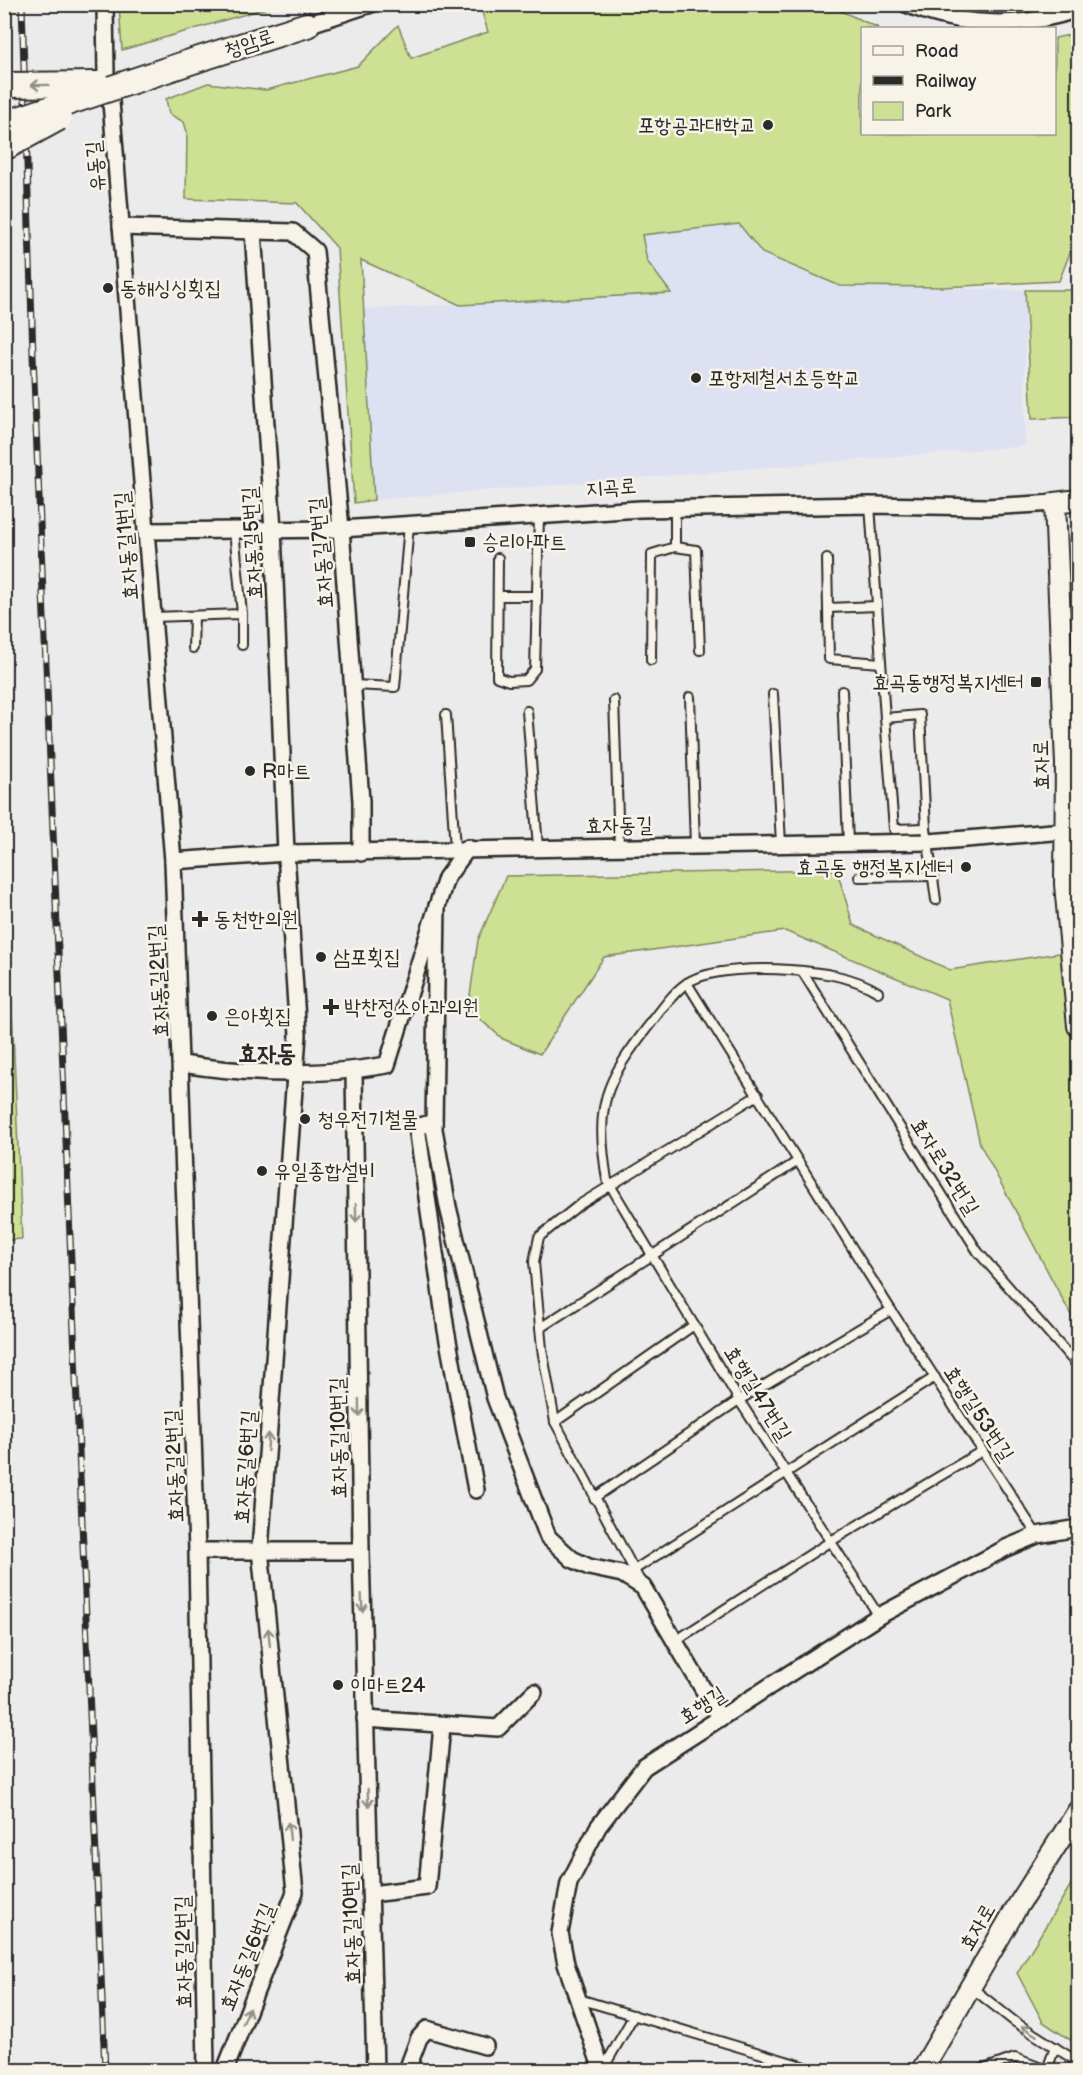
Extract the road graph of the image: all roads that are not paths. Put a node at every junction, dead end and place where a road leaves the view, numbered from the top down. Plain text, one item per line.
1 (105, 4) edge
2 (371, 4) edge
3 (906, 4) edge
4 (1078, 9) edge
5 (307, 25) joint
6 (4, 85) edge
7 (112, 87) junction
8 (4, 124) edge
9 (4, 148) edge
10 (121, 227) junction
11 (253, 231) junction
12 (1078, 501) edge
13 (1055, 503) junction
14 (870, 505) junction
15 (675, 508) junction
16 (539, 516) junction
17 (409, 525) junction
18 (341, 529) junction
19 (234, 530) junction
20 (273, 530) junction
21 (146, 531) junction
22 (675, 547) junction
23 (498, 558) dead end
24 (827, 559) dead end
25 (499, 596) junction
26 (537, 596) junction
27 (877, 606) junction
28 (828, 608) junction
29 (242, 614) junction
30 (194, 616) junction
31 (153, 617) junction
32 (242, 645) dead end
33 (193, 648) dead end
34 (700, 650) dead end
35 (651, 660) dead end
36 (881, 663) junction
37 (353, 685) junction
38 (842, 692) dead end
39 (772, 694) dead end
40 (690, 697) dead end
41 (614, 700) dead end
42 (527, 711) dead end
43 (446, 715) dead end
44 (885, 718) junction
45 (1068, 830) junction
46 (928, 835) junction
47 (848, 843) junction
48 (781, 844) junction
49 (695, 845) junction
50 (619, 846) junction
51 (538, 848) junction
52 (462, 849) junction
53 (286, 853) junction
54 (361, 853) junction
55 (173, 861) junction
56 (933, 876) junction
57 (859, 877) dead end
58 (936, 900) dead end
59 (437, 906) junction
60 (802, 971) junction
61 (687, 983) junction
62 (878, 992) dead end
63 (1078, 1026) edge
64 (183, 1064) junction
65 (354, 1071) junction
66 (293, 1074) junction
67 (758, 1095) junction
68 (434, 1122) junction
69 (798, 1161) junction
70 (611, 1186) junction
71 (652, 1254) junction
72 (891, 1310) junction
73 (694, 1325) junction
74 (540, 1328) junction
75 (1078, 1366) edge
76 (935, 1377) junction
77 (739, 1400) junction
78 (555, 1422) junction
79 (982, 1450) junction
80 (786, 1472) junction
81 (476, 1490) dead end
82 (594, 1498) junction
83 (1078, 1528) edge
84 (1036, 1535) junction
85 (831, 1541) junction
86 (260, 1550) junction
87 (197, 1551) junction
88 (361, 1551) junction
89 (634, 1570) junction
90 (644, 1587) junction
91 (879, 1616) junction
92 (675, 1641) junction
93 (534, 1692) dead end
94 (720, 1718) junction
95 (365, 1719) junction
96 (442, 1726) junction
97 (1078, 1811) edge
98 (371, 1894) junction
99 (971, 1987) junction
100 (579, 1999) junction
101 (634, 2015) junction
102 (485, 2046) dead end
103 (1055, 2047) junction
104 (1078, 2062) edge
105 (206, 2070) edge
106 (225, 2070) edge
107 (375, 2070) edge
108 (408, 2070) edge
109 (602, 2070) edge
110 (816, 2070) edge
111 (922, 2070) edge
112 (981, 2070) edge
113 (1047, 2070) edge

1 - 7 street, 유동길
2 - 5 street, 청암로
3 - 4 street
5 - 7 main road, 청암로, bridge
7 -> 6 main road, bridge
7 - 8 main road, bridge
7 - 9 main road, bridge
7 - 10 street, 유동길
10 - 11 street
10 - 21 street, 효자동길1번길
11 - 18 street, 효자동길7번길
11 - 20 street, 효자동길5번길
12 - 13 street, 지곡로
13 - 14 street, 지곡로
13 - 45 street, 효자로
14 - 15 street, 지곡로
14 - 27 lane
15 - 16 street, 지곡로
15 - 22 lane
16 - 17 street, 지곡로
16 - 26 lane
17 - 18 street, 지곡로
17 - 37 lane
18 - 20 street, 지곡로
18 - 37 street, 효자동길7번길
19 - 20 street, 지곡로
19 - 21 street, 지곡로
19 - 29 lane
20 - 53 street, 효자동길5번길
21 - 31 street, 효자동길1번길
22 - 34 lane
22 - 35 lane
23 - 25 lane
24 - 28 lane
25 - 26 lane
25 - 26 lane
27 - 28 lane
27 - 36 lane
28 - 36 lane
29 - 30 lane
29 - 32 lane
30 - 31 lane
30 - 33 lane
31 - 55 street, 효자동길1번길
36 - 44 lane
37 - 54 street, 효자동길7번길
38 - 47 lane
39 - 48 lane
40 - 49 lane
41 - 50 lane
42 - 51 lane
43 - 52 lane
44 - 46 lane
44 - 46 lane
45 - 46 street, 효자동길
45 - 63 street, 효자로
46 - 47 street, 효자동길
46 - 56 lane
47 - 48 street, 효자동길
48 - 49 street, 효자동길
49 - 50 street, 효자동길
50 - 51 street, 효자동길
51 - 52 street, 효자동길
52 - 54 street, 효자동길
52 - 59 street
53 - 54 street, 효자동길
53 - 55 street, 효자동길
53 - 66 street, 효자동길6번길
55 - 64 street, 효자동길2번길
56 - 57 lane
56 - 58 lane
59 - 65 street
59 - 68 street
60 - 61 lane
60 - 62 lane
60 - 75 lane, 효자로32번길
61 - 67 lane, 효행길53번길
61 - 70 lane
64 - 66 street
64 - 87 street, 효자동길2번길
65 - 66 street
65 -> 88 street, 효자동길10번길
86 -> 66 street, 효자동길6번길
67 - 69 lane, 효행길53번길
67 - 70 lane
68 - 81 street
68 - 90 street
69 - 71 lane
69 - 72 lane, 효행길53번길
70 - 71 lane, 효행길47번길
70 - 74 lane
71 - 73 lane, 효행길47번길
71 - 74 lane
72 - 76 lane, 효행길53번길
72 - 77 lane
73 - 77 lane, 효행길47번길
73 - 78 lane
74 - 78 lane
76 - 79 lane, 효행길53번길
76 - 80 lane
77 - 80 lane, 효행길47번길
77 - 82 lane
78 - 82 lane
79 - 84 lane, 효행길53번길
79 - 85 lane
80 - 85 lane, 효행길47번길
80 - 89 lane
82 - 89 lane
83 - 84 street, 효행길
84 - 91 street, 효행길
85 - 91 lane, 효행길47번길
85 - 92 lane
86 - 87 street
86 - 88 street
106 -> 86 street, 효자동길6번길
87 - 105 street, 효자동길2번길
88 -> 95 street, 효자동길10번길
89 - 90 lane
90 - 92 street
91 - 94 street, 효행길
92 - 94 street
93 - 96 street
94 - 100 street, 효행길
95 - 96 street
95 -> 98 street, 효자동길10번길
96 - 98 street
97 - 99 street, 효자로
98 - 107 street, 효자동길10번길
103 -> 99 lane
99 - 111 street, 효자로
100 - 101 lane
100 - 109 street, 효행길
101 - 109 lane
101 - 110 lane
102 - 108 street
103 - 104 lane
103 - 113 lane
112 - 113 lane

